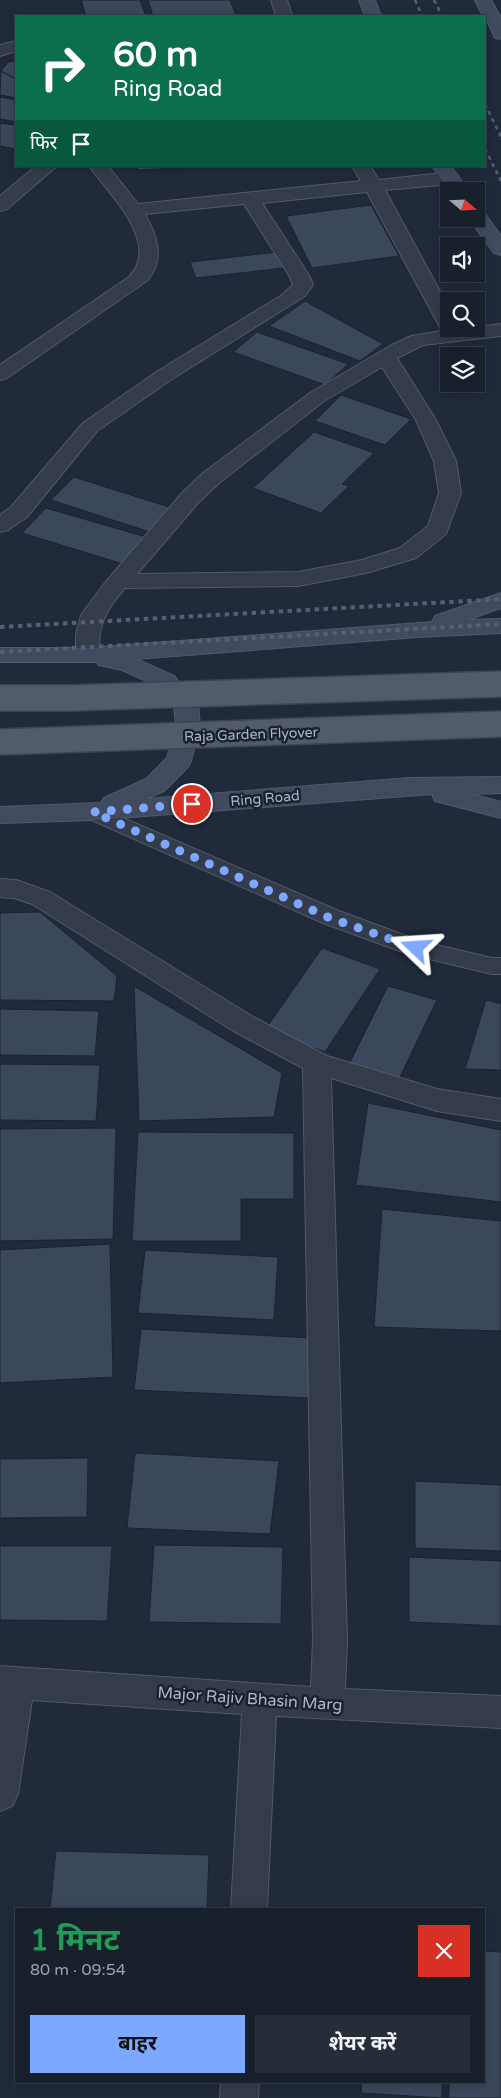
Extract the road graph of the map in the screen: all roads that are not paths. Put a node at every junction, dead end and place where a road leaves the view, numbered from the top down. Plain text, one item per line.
1 (279, 0) edge
2 (367, 0) edge
3 (483, 0) edge
4 (284, 15) edge
5 (373, 15) edge
6 (501, 34) edge
7 (15, 46) edge
8 (0, 51) edge
9 (47, 167) edge
10 (99, 167) edge
11 (362, 167) edge
12 (450, 179) edge
13 (374, 186) junction
14 (249, 198) junction
15 (0, 205) edge
16 (132, 210) junction
17 (485, 227) edge
18 (501, 249) edge
19 (440, 309) edge
20 (485, 330) edge
21 (501, 330) edge
22 (440, 333) edge
23 (386, 357) junction
24 (0, 374) edge
25 (0, 525) edge
26 (119, 581) junction
27 (501, 600) edge
28 (501, 626) edge
29 (418, 630) junction
30 (0, 655) edge
31 (88, 655) junction
32 (501, 684) edge
33 (0, 698) edge
34 (501, 724) edge
35 (0, 742) edge
36 (501, 785) edge
37 (410, 786) junction
38 (501, 810) edge
39 (93, 812) junction
40 (0, 815) edge
41 (0, 888) edge
42 (501, 966) edge
43 (317, 1063) junction
44 (501, 1110) edge
45 (8, 1682) edge
46 (260, 1699) junction
47 (327, 1704) junction
48 (501, 1712) edge
49 (0, 1794) edge
50 (249, 1908) edge
51 (240, 2083) edge
52 (239, 2098) edge

1 - 4 street
2 - 5 main road
3 - 6 main road
7 - 8 street
9 - 15 street
10 - 16 street
11 - 13 street
12 - 13 street
13 - 14 street
13 - 19 street
14 - 16 street
14 - 25 street
16 - 24 street
17 - 18 main road
20 - 21 street
22 - 23 street
23 - 26 street
23 - 26 street
26 - 31 street
27 - 29 main road
28 - 29 main road
29 - 31 main road
30 - 31 main road
31 - 39 main road
32 - 33 main road, bridge
34 - 35 main road, Raja Garden Flyover, bridge
36 - 37 main road, Ring Road
37 - 38 main road
37 - 39 main road, Ring Road
39 - 40 main road, Ring Road
39 - 42 lane
41 - 43 street
43 - 44 street
43 - 47 street
45 - 46 street, Major Rajiv Bhasin Marg
45 - 49 street
46 - 47 street, Major Rajiv Bhasin Marg
46 - 50 street
47 - 48 street, Major Rajiv Bhasin Marg
51 - 52 street

